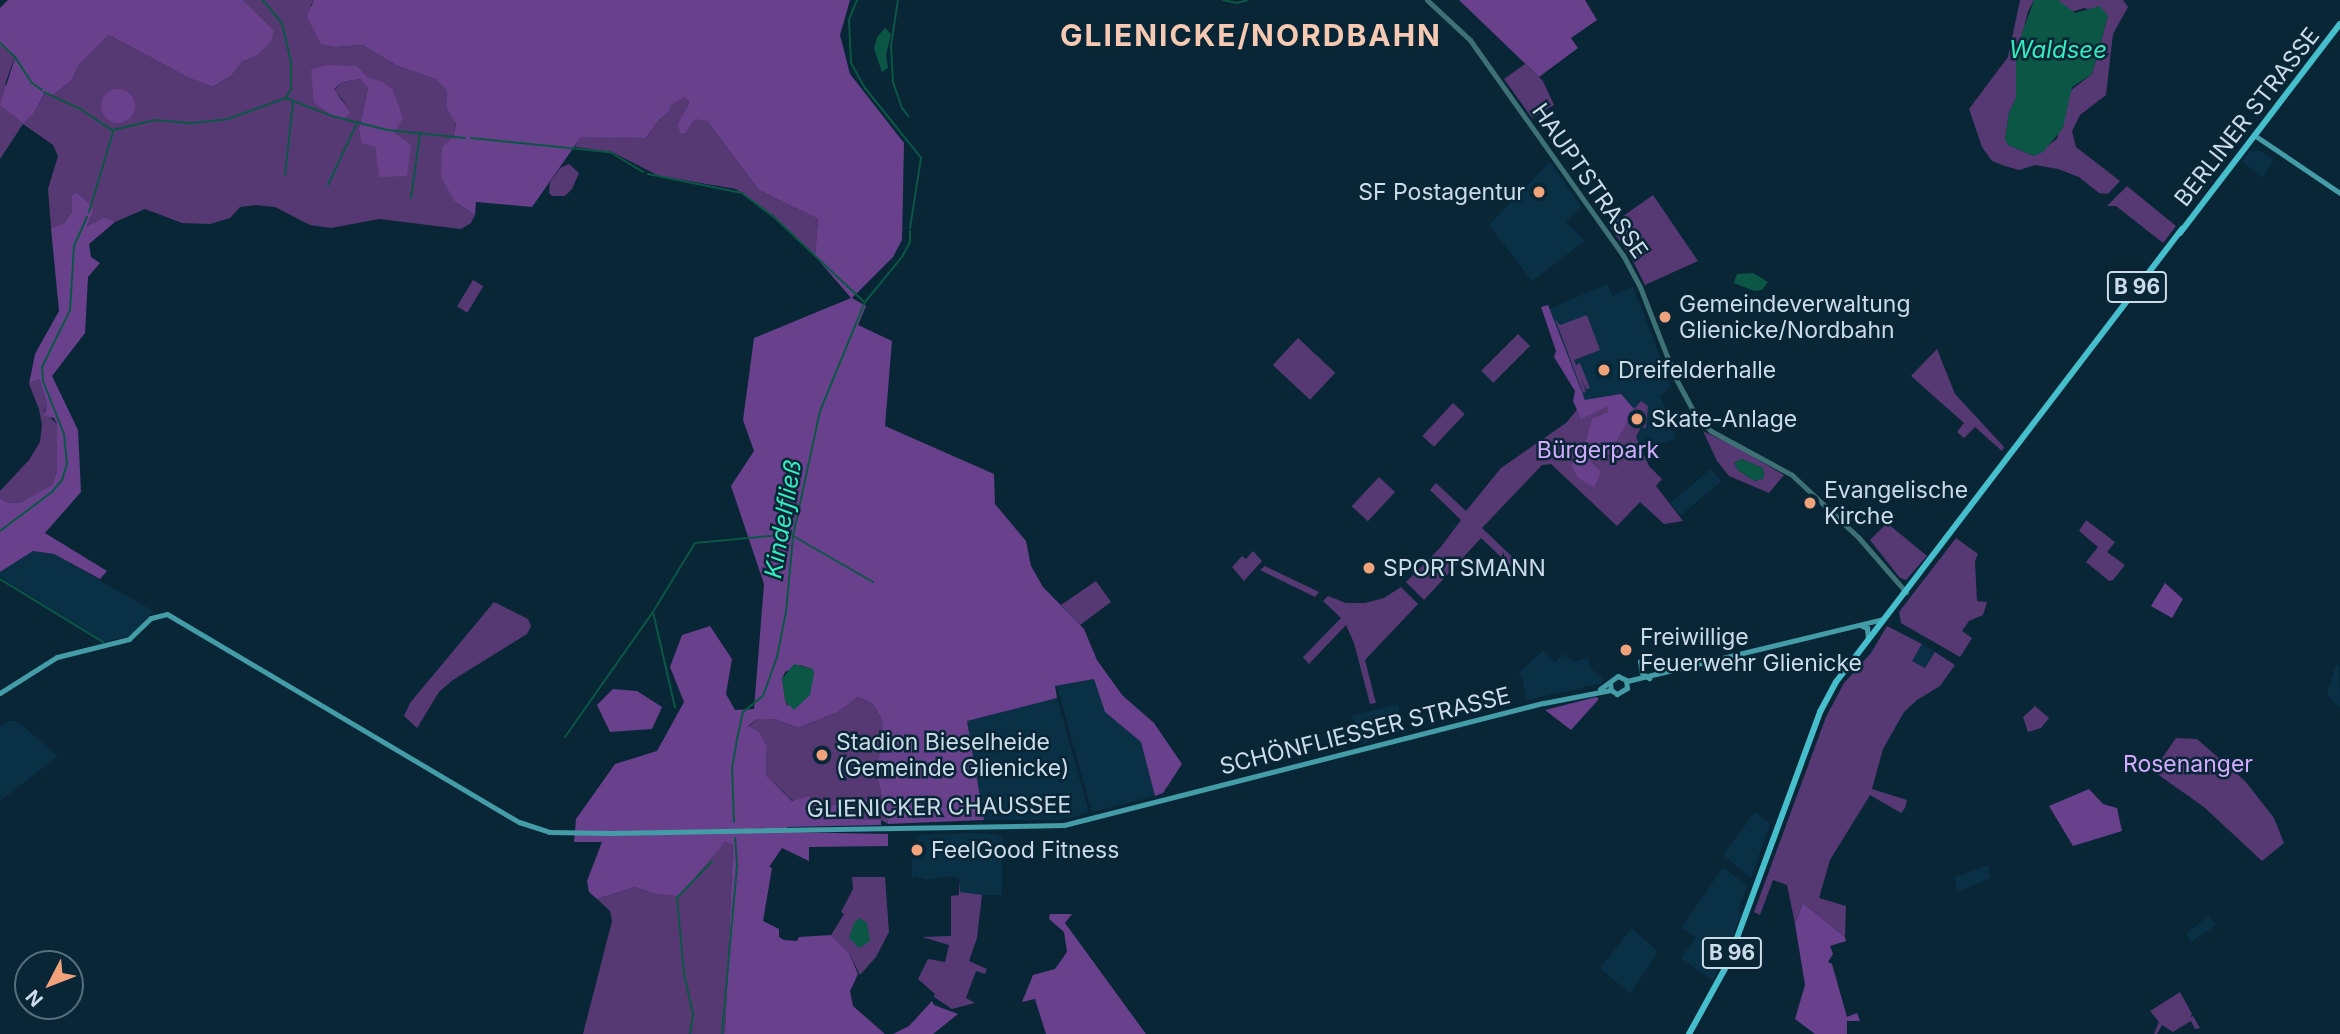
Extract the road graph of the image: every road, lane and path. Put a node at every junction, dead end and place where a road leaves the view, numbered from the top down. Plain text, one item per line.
1 (1427, 0) edge
2 (2340, 25) edge
3 (2254, 135) junction
4 (2340, 192) edge
5 (1906, 592) junction
6 (1883, 619) junction
7 (1856, 624) junction
8 (1868, 639) junction
9 (1640, 661) dead end
10 (1649, 678) junction
11 (1627, 684) junction
12 (1610, 686) junction
13 (0, 693) edge
14 (1142, 806) joint
15 (1689, 1034) edge

1 - 5 street, HAUPTSTRASSE
2 - 3 main road, BERLINER STRASSE / B 96
3 - 4 main road
3 - 5 main road, BERLINER STRASSE / B 96
5 - 6 main road, B 96
6 - 7 main road
6 - 8 main road, B 96
7 - 8 main road
7 - 10 main road
8 - 15 main road, B 96
9 - 10 main road
10 - 11 main road
11 - 12 main road
11 - 12 main road
12 - 14 main road, SCHÖNFLIESSER STRASSE
13 - 14 main road, GLIENICKER CHAUSSEE

